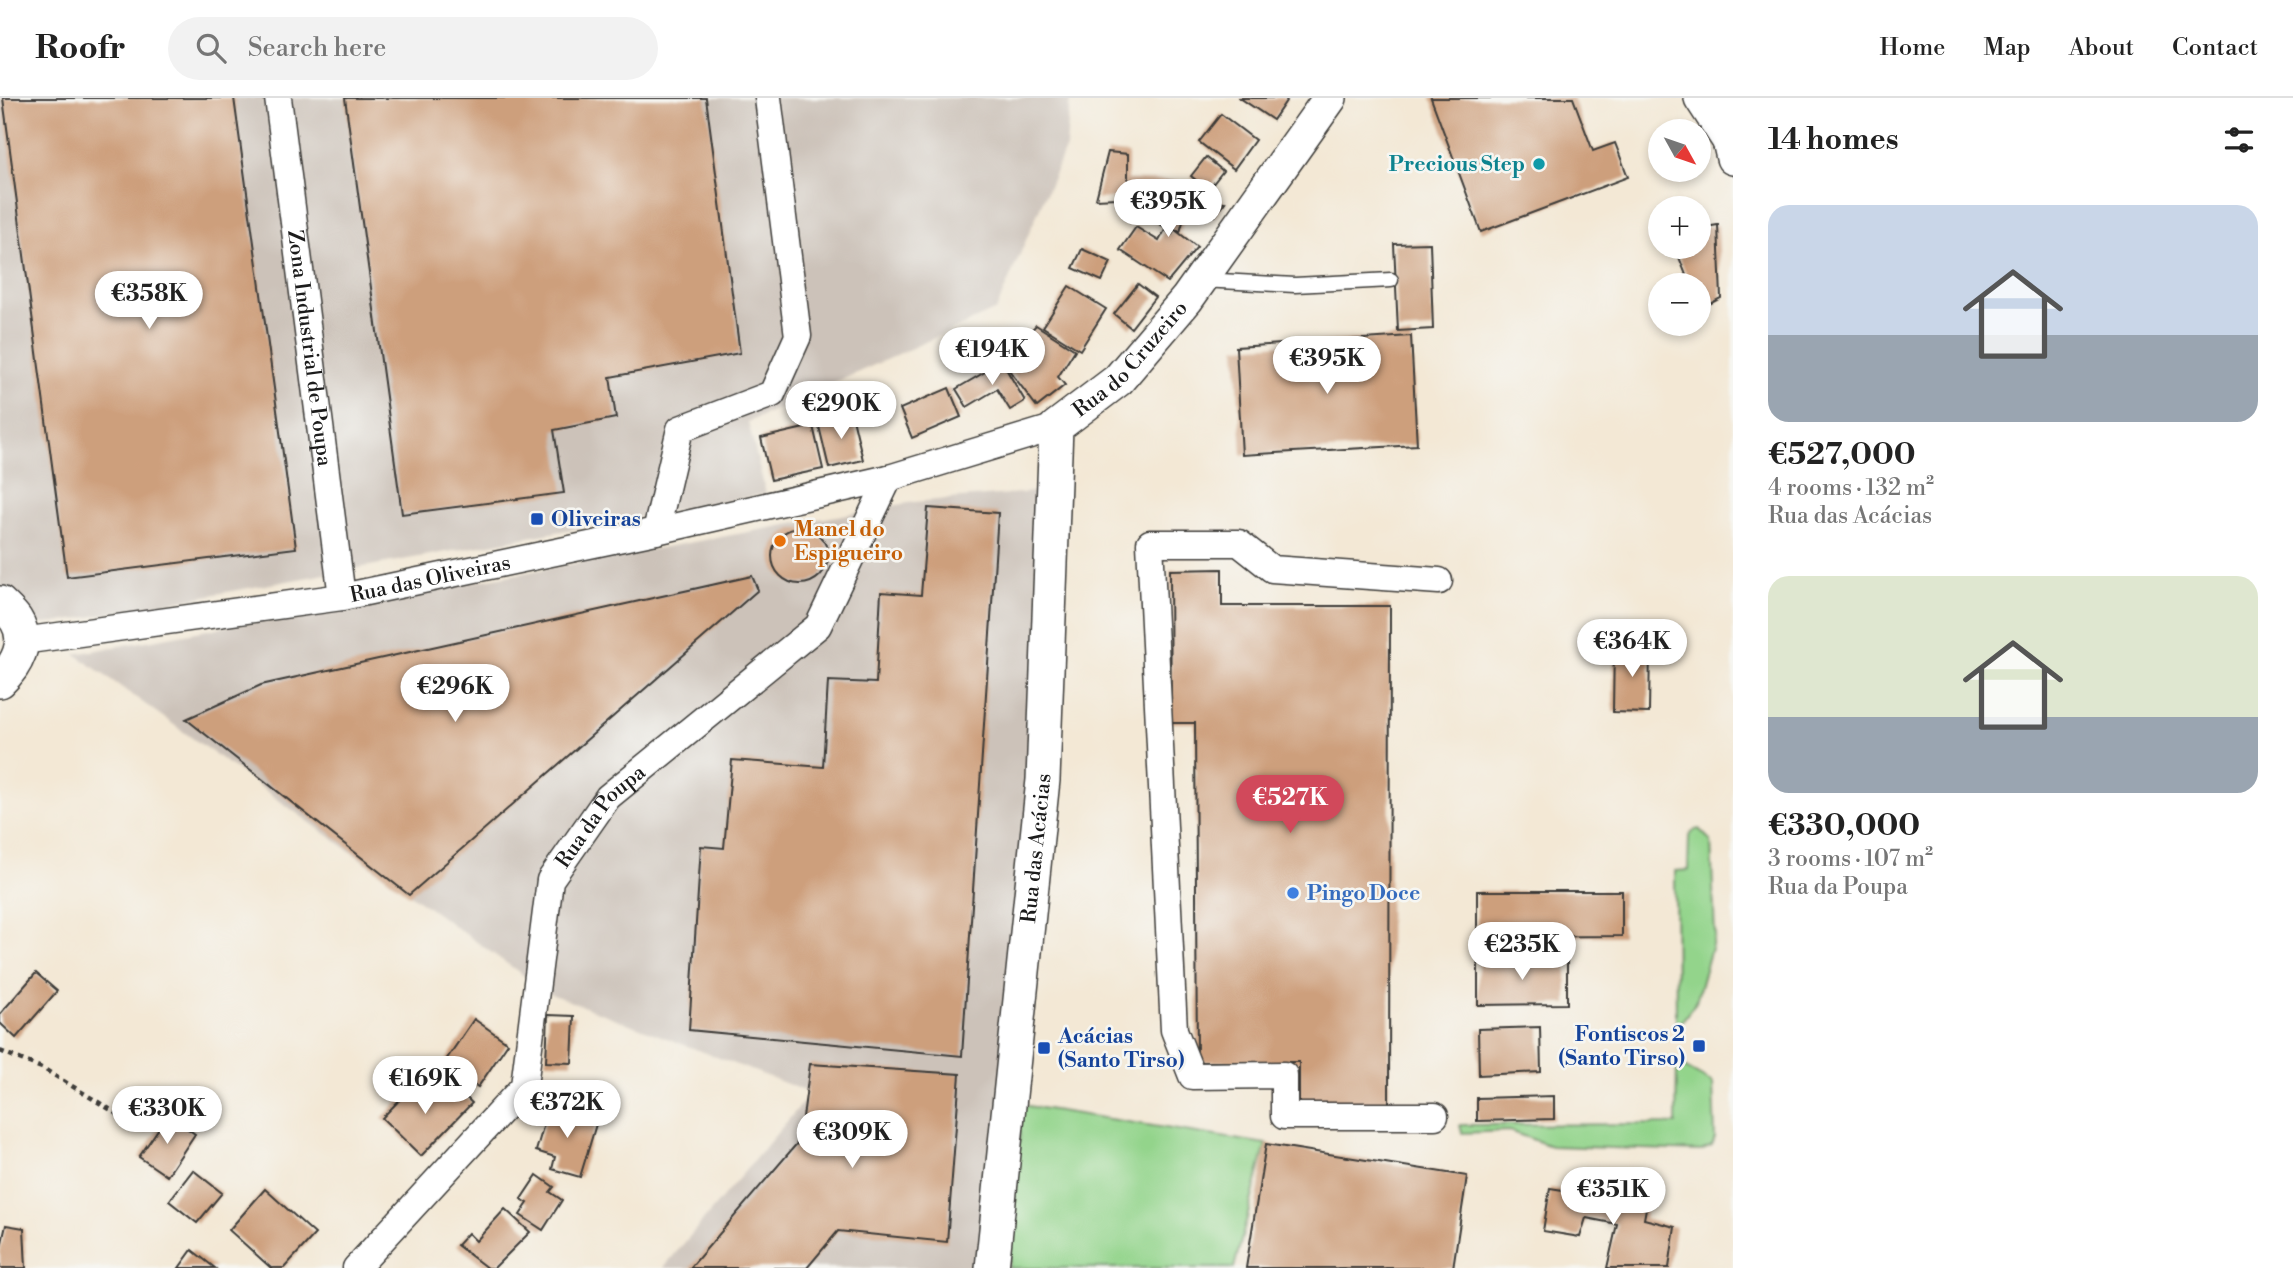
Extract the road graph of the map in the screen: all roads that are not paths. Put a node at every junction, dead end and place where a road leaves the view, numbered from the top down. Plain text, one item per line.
1 (278, 98) edge
2 (768, 98) edge
3 (1330, 98) edge
4 (1701, 98) edge
5 (1733, 98) edge
6 (1731, 150) edge
7 (1200, 280) junction
8 (1391, 280) dead end
9 (1056, 427) junction
10 (889, 478) junction
11 (835, 490) joint
12 (656, 531) junction
13 (1439, 581) dead end
14 (342, 597) junction
15 (0, 603) edge
16 (22, 641) junction
17 (0, 681) edge
18 (1435, 1116) dead end
19 (356, 1268) edge
20 (992, 1268) edge

1 - 14 street, Zona Industrial de Poupa
2 - 12 street
3 - 7 street, Rua do Cruzeiro
4 - 6 street
5 - 6 street
7 - 8 lane
7 - 9 street, Rua do Cruzeiro
9 - 10 street, Rua do Cruzeiro
9 - 20 street, Rua das Acácias
10 - 11 street, Rua do Cruzeiro
10 - 19 street, Rua da Poupa
11 - 12 street, Rua das Oliveiras
12 - 14 street, Rua das Oliveiras
13 - 18 street
14 - 16 street, Rua das Oliveiras
15 - 16 street
16 - 17 street

